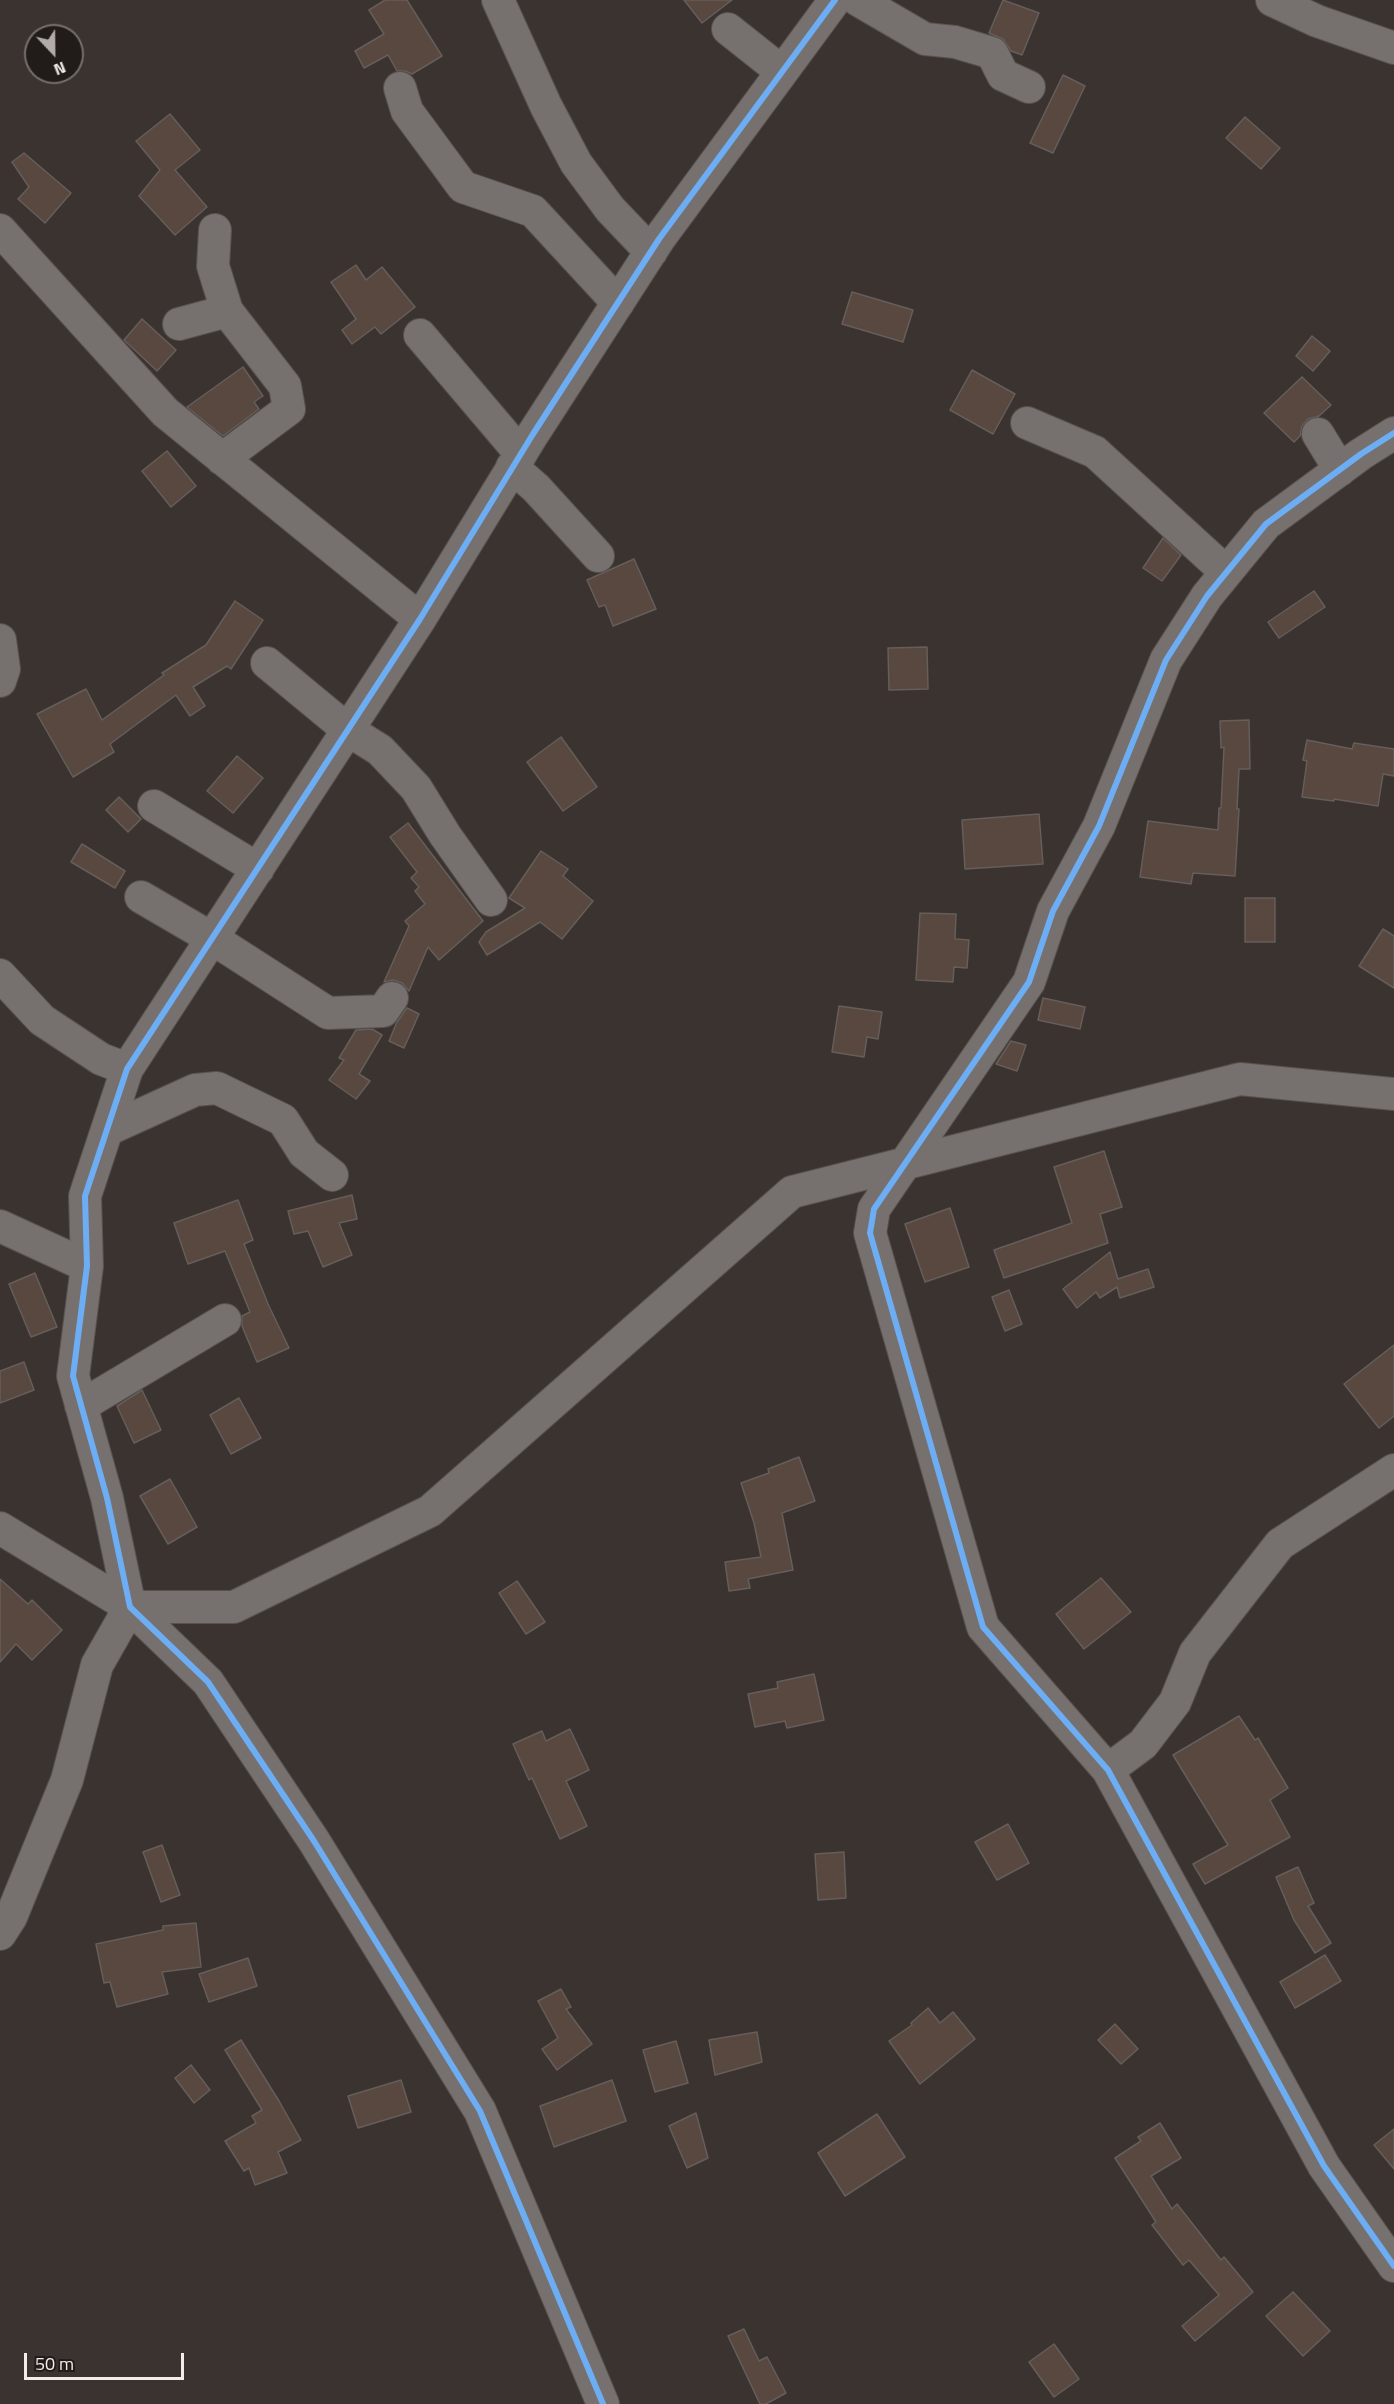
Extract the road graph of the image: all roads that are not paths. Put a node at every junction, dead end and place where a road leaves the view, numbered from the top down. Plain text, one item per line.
1 (498, 0) edge
2 (835, 0) edge
3 (858, 0) edge
4 (1272, 0) edge
5 (728, 29) dead end
6 (1394, 48) edge
7 (781, 71) junction
8 (1029, 87) dead end
9 (400, 88) dead end
10 (0, 230) edge
11 (215, 230) dead end
12 (651, 252) junction
13 (618, 303) junction
14 (227, 311) junction
15 (179, 324) dead end
16 (420, 335) dead end
17 (1027, 423) dead end
18 (1394, 433) edge
19 (1318, 434) dead end
20 (222, 459) junction
21 (517, 460) junction
22 (1340, 470) junction
23 (598, 556) dead end
24 (1226, 572) junction
25 (420, 619) junction
26 (0, 639) edge
27 (267, 663) dead end
28 (0, 681) edge
29 (348, 730) junction
30 (154, 806) dead end
31 (258, 869) junction
32 (141, 897) dead end
33 (491, 900) dead end
34 (213, 939) junction
35 (0, 975) edge
36 (392, 998) dead end
37 (127, 1069) junction
38 (1394, 1094) edge
39 (106, 1130) junction
40 (906, 1163) junction
41 (332, 1175) dead end
42 (0, 1226) edge
43 (87, 1266) junction
44 (225, 1320) dead end
45 (81, 1406) junction
46 (1394, 1470) edge
47 (0, 1528) edge
48 (130, 1607) junction
49 (1108, 1770) junction
50 (0, 1934) edge
51 (1394, 2266) edge
52 (603, 2404) edge

1 - 12 street
2 - 7 street
3 - 8 street
4 - 6 street
5 - 7 street
7 - 12 street
9 - 13 street
10 - 20 street
11 - 14 street
12 - 13 street
13 - 21 street
14 - 15 street
14 - 20 street
16 - 21 street
17 - 24 street
18 - 22 street
19 - 22 street
20 - 25 street
21 - 23 street
21 - 25 street
22 - 24 street
24 - 40 street
25 - 29 street
26 - 28 street
27 - 29 street
29 - 31 street
29 - 33 street
30 - 31 street
31 - 34 street
32 - 34 street
34 - 36 street
34 - 37 street
35 - 37 street
37 - 39 street
38 - 40 street
39 - 41 street
39 - 43 street
40 - 48 street
40 - 49 street
42 - 43 street
43 - 45 street
44 - 45 street
45 - 48 street
46 - 49 street
47 - 48 street
48 - 50 street
48 - 52 street
49 - 51 street

